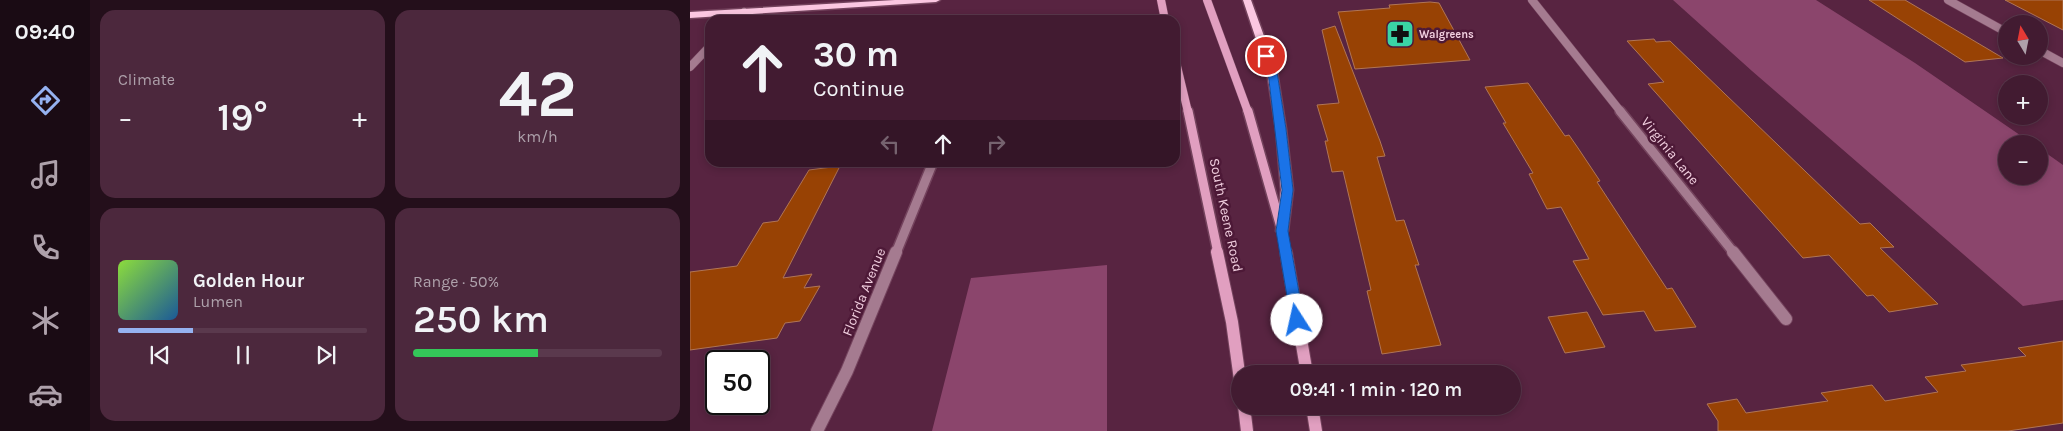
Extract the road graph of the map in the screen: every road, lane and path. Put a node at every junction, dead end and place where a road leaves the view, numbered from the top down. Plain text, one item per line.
1 (936, 0) edge
2 (1160, 0) edge
3 (1207, 0) edge
4 (1247, 0) edge
5 (1532, 0) edge
6 (1948, 0) edge
7 (744, 12) junction
8 (690, 15) edge
9 (741, 15) edge
10 (1164, 15) edge
11 (1998, 28) edge
12 (705, 51) edge
13 (2048, 55) edge
14 (2063, 63) edge
15 (690, 67) edge
16 (1180, 77) edge
17 (932, 167) edge
18 (1282, 231) junction
19 (1786, 319) dead end
20 (1238, 365) edge
21 (1304, 365) edge
22 (1245, 415) edge
23 (1313, 415) edge
24 (817, 431) edge
25 (1247, 431) edge
26 (1316, 431) edge

1 - 7 main road
2 - 10 main road
3 - 18 main road
4 - 18 main road
5 - 19 street, Virginia Lane
6 - 11 street
7 - 8 main road
7 - 9 street
12 - 15 street
13 - 14 street
16 - 20 main road, South Keene Road
17 - 24 street, Florida Avenue
18 - 21 main road
22 - 25 main road
23 - 26 main road

